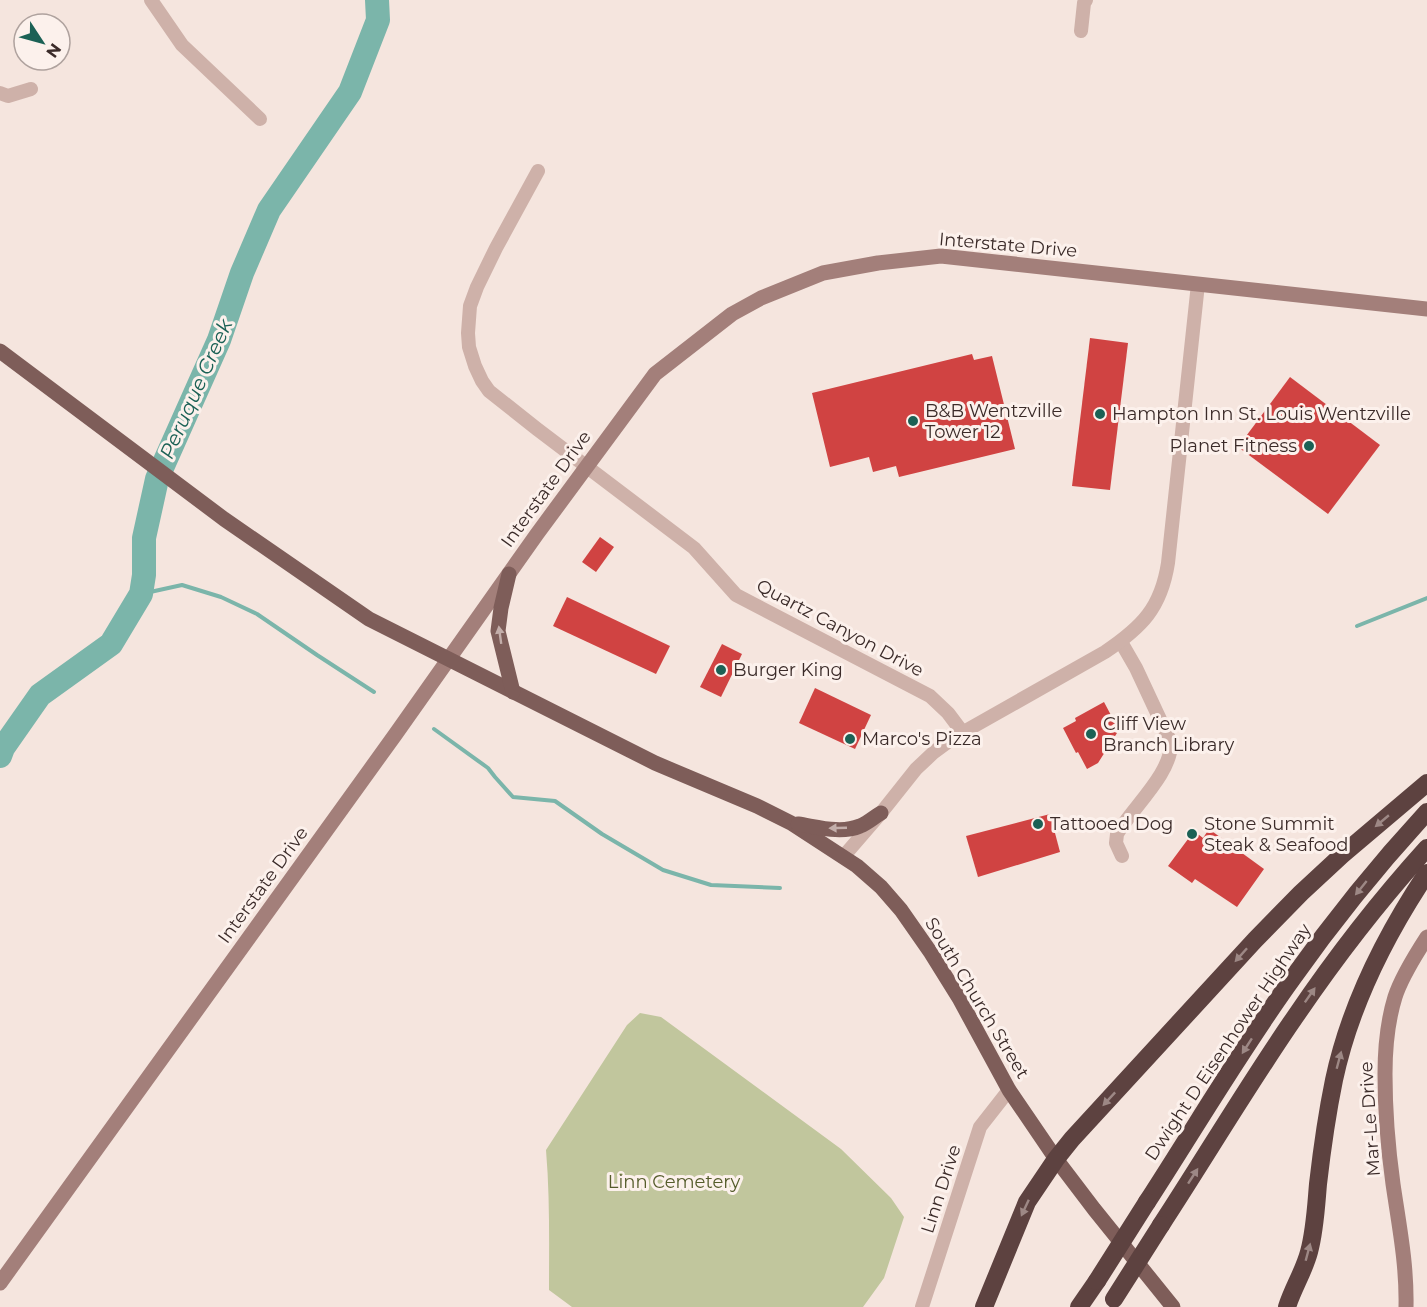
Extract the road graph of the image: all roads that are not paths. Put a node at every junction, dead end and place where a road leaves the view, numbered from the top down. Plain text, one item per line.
1 (151, 0) edge
2 (1086, 0) edge
3 (1081, 31) dead end
4 (31, 89) dead end
5 (0, 93) edge
6 (260, 119) dead end
7 (538, 171) dead end
8 (1198, 284) junction
9 (1427, 309) edge
10 (0, 351) edge
11 (586, 466) junction
12 (509, 574) junction
13 (1121, 642) junction
14 (449, 659) junction
15 (513, 692) junction
16 (963, 733) junction
17 (1427, 783) edge
18 (1427, 812) edge
19 (881, 813) junction
20 (791, 823) junction
21 (1427, 848) edge
22 (1122, 856) dead end
23 (843, 857) junction
24 (1427, 873) edge
25 (1427, 937) edge
26 (1009, 1090) junction
27 (1056, 1159) junction
28 (0, 1283) edge
29 (1112, 1303) edge
30 (922, 1307) edge
31 (984, 1307) edge
32 (1080, 1307) edge
33 (1173, 1307) edge
34 (1287, 1307) edge
35 (1406, 1307) edge

1 - 6 street
2 - 3 street
4 - 5 street
7 - 11 street, Quartz Canyon Drive
8 - 9 main road, Interstate Drive
8 - 11 main road, Interstate Drive
8 - 13 street
10 - 14 main road, South Church Street
11 - 12 main road, Interstate Drive
11 - 16 street, Quartz Canyon Drive
12 - 14 main road, Interstate Drive
15 -> 12 main road
13 - 16 street
13 - 22 street
14 - 15 main road, South Church Street
14 - 28 main road, Interstate Drive
15 - 20 main road, South Church Street
16 - 19 street
17 -> 27 highway
18 -> 32 highway, Dwight D Eisenhower Highway, bridge
19 -> 20 main road
19 - 23 street
20 - 23 main road, South Church Street
29 -> 21 highway, bridge
23 - 26 main road, South Church Street
34 -> 24 highway
25 - 35 main road, Mar-Le Drive
26 - 27 main road, South Church Street
26 - 30 street, Linn Drive
27 -> 31 highway
27 - 33 main road, South Church Street

